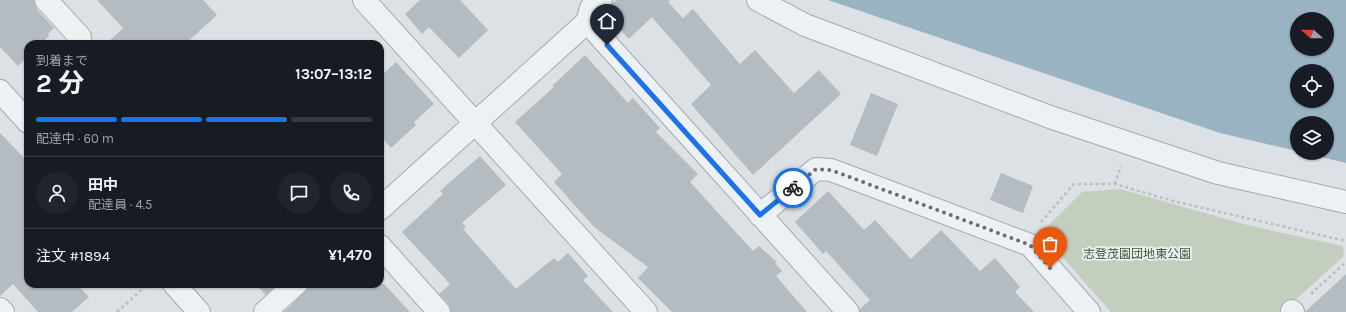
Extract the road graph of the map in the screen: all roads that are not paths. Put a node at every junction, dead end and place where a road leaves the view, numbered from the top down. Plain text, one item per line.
1 (46, 0) edge
2 (364, 0) edge
3 (600, 0) edge
4 (758, 0) edge
5 (587, 22) junction
6 (80, 37) dead end
7 (0, 91) edge
8 (24, 118) edge
9 (475, 123) junction
10 (1346, 202) edge
11 (384, 205) edge
12 (760, 215) junction
13 (384, 250) edge
14 (178, 288) edge
15 (292, 288) edge
16 (0, 309) edge
17 (3, 312) edge
18 (199, 312) edge
19 (266, 312) edge
20 (439, 312) edge
21 (646, 312) edge
22 (848, 312) edge
23 (1090, 312) edge

1 - 6 street
2 - 9 street
3 - 5 street
4 - 10 street
5 - 9 street
5 - 12 street
7 - 8 street
9 - 11 street
9 - 21 street
12 - 22 street
12 - 23 street
13 - 20 street
14 - 18 street
15 - 19 street
16 - 17 street

